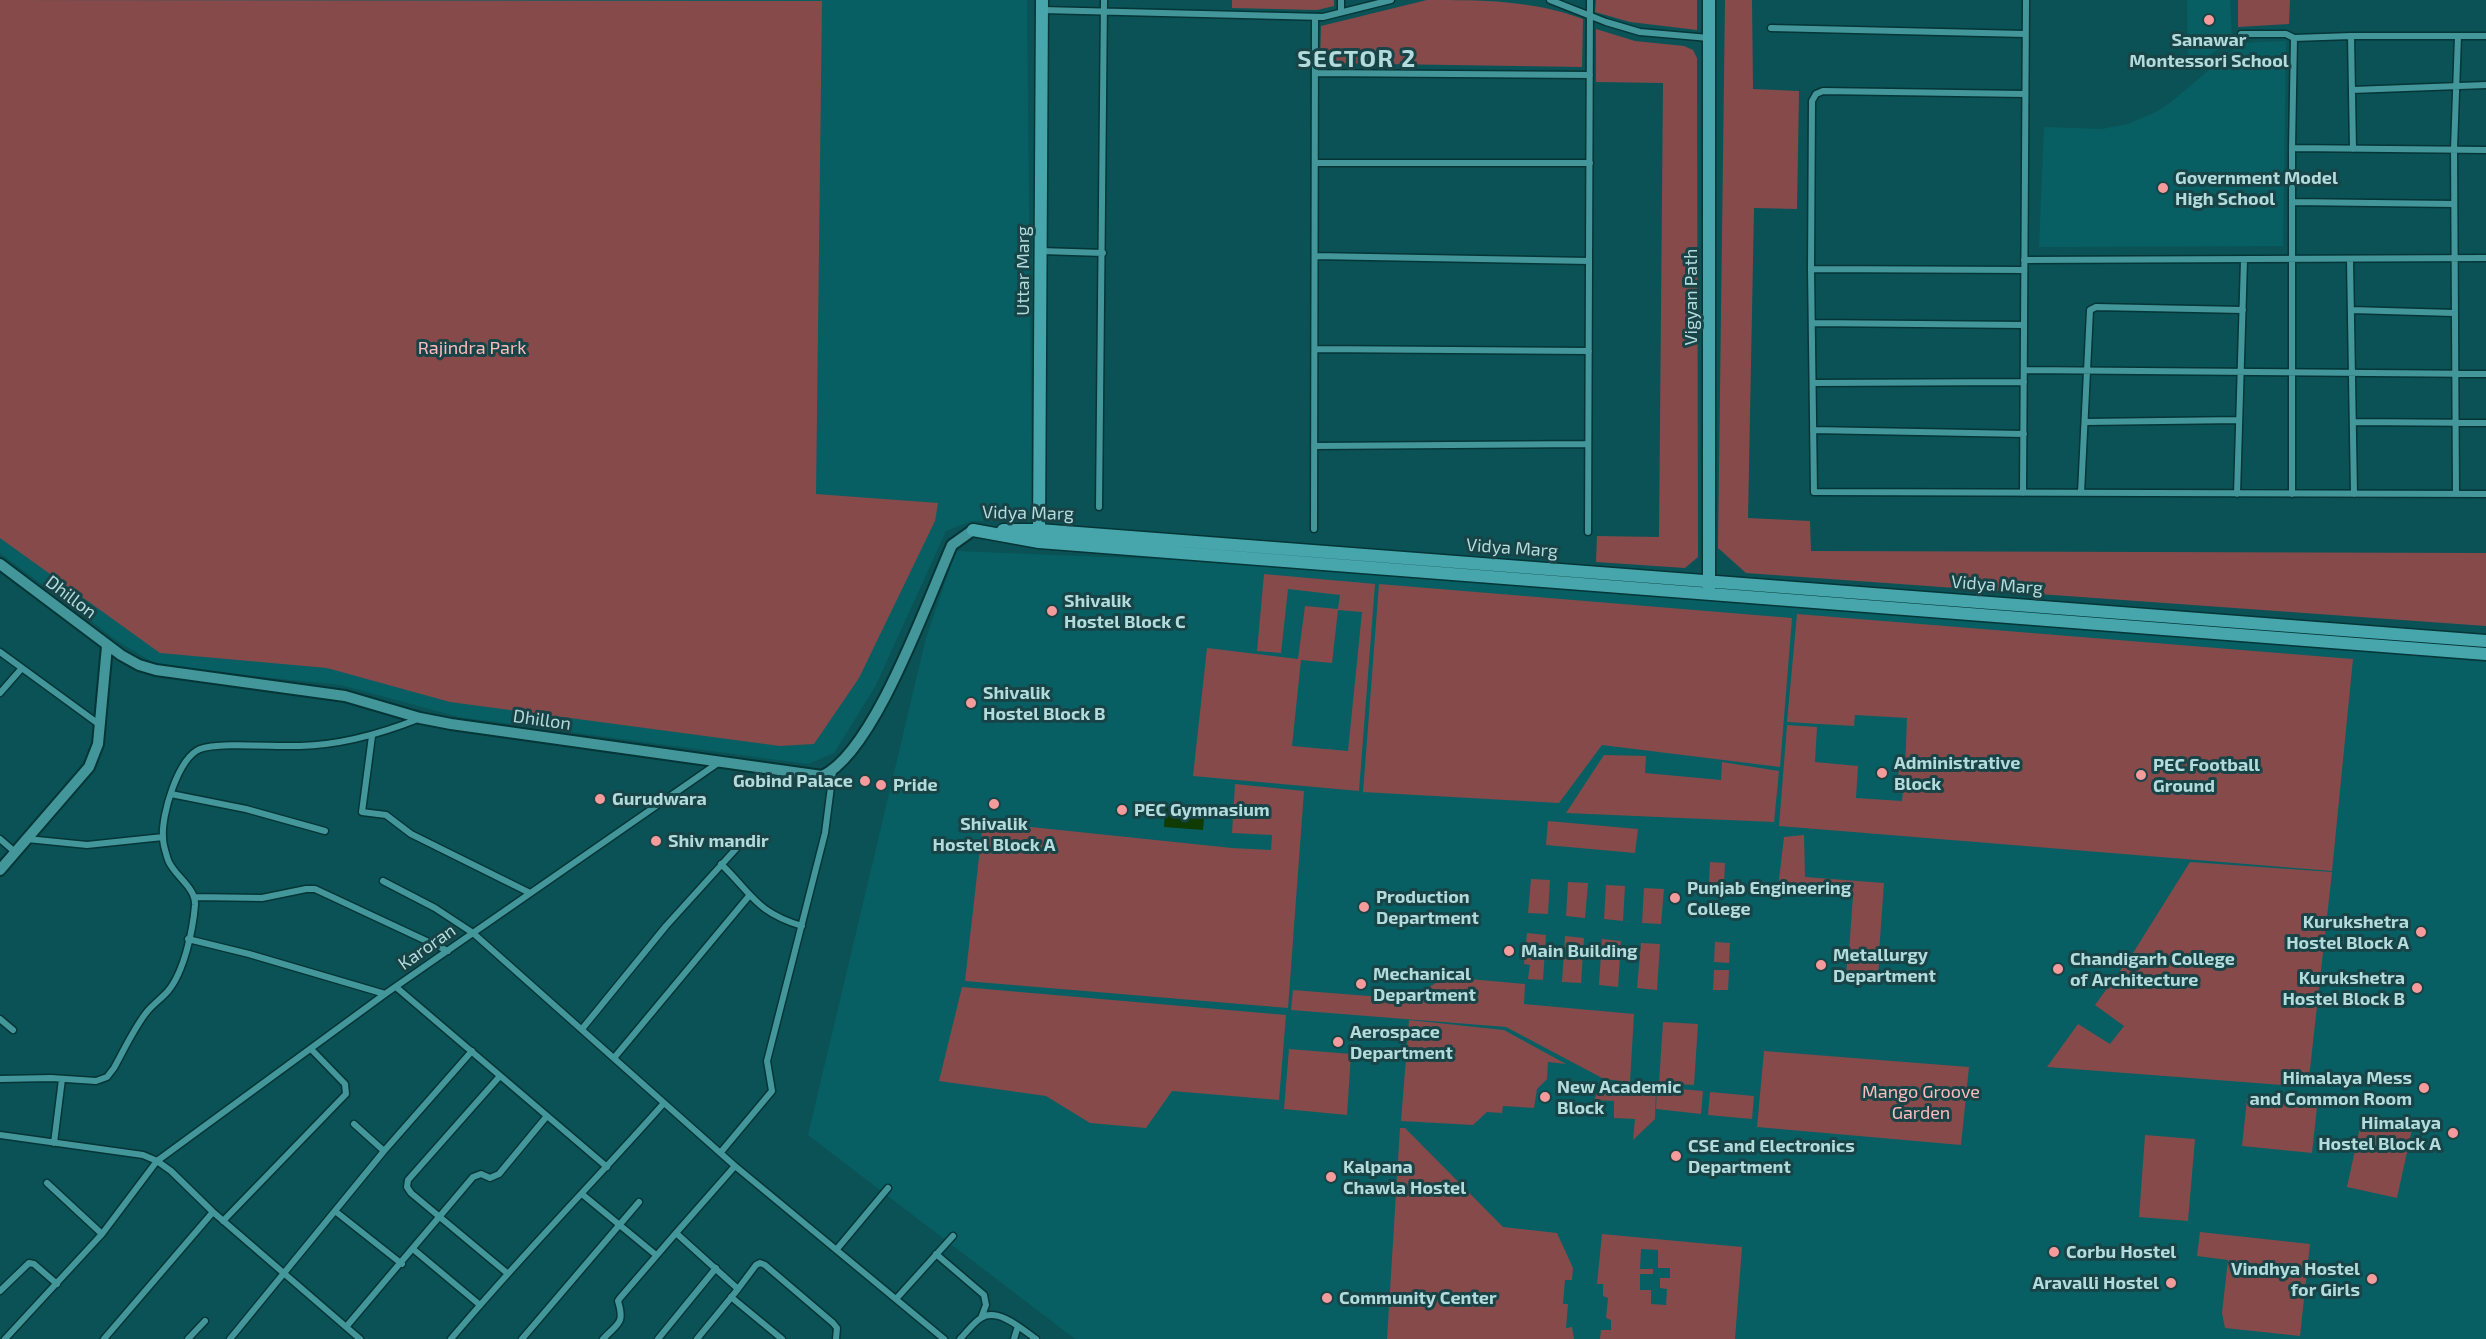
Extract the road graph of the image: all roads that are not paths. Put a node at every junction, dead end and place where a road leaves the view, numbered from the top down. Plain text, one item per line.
1 (1104, 0) edge
2 (1341, 0) edge
3 (1391, 0) edge
4 (1550, 0) edge
5 (1590, 0) edge
6 (1709, 0) edge
7 (2026, 0) edge
8 (1042, 5) edge
9 (1104, 11) junction
10 (1341, 12) junction
11 (1590, 16) junction
12 (1316, 17) junction
13 (1771, 28) dead end
14 (2025, 34) junction
15 (2241, 34) dead end
16 (2351, 36) junction
17 (2458, 36) junction
18 (2486, 36) edge
19 (1709, 38) junction
20 (2294, 38) junction
21 (1315, 73) junction
22 (1590, 75) junction
23 (2486, 85) edge
24 (2457, 86) junction
25 (2352, 90) junction
26 (2025, 94) junction
27 (2292, 148) junction
28 (2353, 149) junction
29 (2454, 149) junction
30 (2486, 150) edge
31 (1315, 163) junction
32 (1590, 163) junction
33 (2292, 202) junction
34 (2454, 204) junction
35 (1041, 251) junction
36 (1103, 253) junction
37 (1315, 256) junction
38 (2453, 258) junction
39 (2486, 258) edge
40 (2024, 260) junction
41 (2244, 260) junction
42 (2292, 260) junction
43 (2350, 260) junction
44 (1589, 261) junction
45 (1811, 269) junction
46 (2024, 270) junction
47 (2242, 310) junction
48 (2351, 310) junction
49 (2454, 313) junction
50 (1812, 323) junction
51 (2024, 325) junction
52 (1315, 349) junction
53 (1589, 351) junction
54 (2024, 370) junction
55 (2088, 370) junction
56 (2241, 371) junction
57 (2292, 371) junction
58 (2352, 372) junction
59 (2455, 373) junction
60 (2486, 374) edge
61 (1813, 382) junction
62 (2024, 382) junction
63 (2240, 420) junction
64 (2085, 422) junction
65 (2353, 422) junction
66 (2486, 423) edge
67 (2455, 424) junction
68 (1814, 430) junction
69 (2024, 434) junction
70 (1588, 444) junction
71 (1314, 446) junction
72 (2023, 493) junction
73 (2081, 493) junction
74 (2237, 494) junction
75 (2292, 494) junction
76 (2354, 494) junction
77 (2456, 494) junction
78 (2486, 494) edge
79 (1098, 507) dead end
80 (1314, 529) dead end
81 (973, 530) joint
82 (1588, 532) dead end
83 (1039, 536) junction
84 (0, 564) edge
85 (1709, 587) junction
86 (2486, 641) edge
87 (107, 646) junction
88 (0, 652) edge
89 (2486, 654) edge
90 (22, 668) junction
91 (0, 693) edge
92 (420, 718) junction
93 (100, 725) junction
94 (372, 736) junction
95 (718, 762) junction
96 (833, 771) junction
97 (171, 794) junction
98 (325, 831) dead end
99 (163, 837) junction
100 (26, 838) junction
101 (0, 839) edge
102 (743, 840) dead end
103 (15, 852) junction
104 (721, 864) junction
105 (0, 870) edge
106 (383, 880) dead end
107 (530, 893) junction
108 (749, 896) junction
109 (195, 897) junction
110 (802, 926) junction
111 (473, 933) junction
112 (188, 939) junction
113 (448, 951) junction
114 (396, 987) junction
115 (385, 994) junction
116 (0, 1019) edge
117 (582, 1029) junction
118 (13, 1030) dead end
119 (311, 1049) junction
120 (472, 1051) junction
121 (614, 1058) junction
122 (500, 1076) junction
123 (0, 1079) edge
124 (62, 1079) junction
125 (664, 1103) junction
126 (547, 1116) junction
127 (354, 1124) dead end
128 (0, 1135) edge
129 (54, 1143) junction
130 (384, 1151) junction
131 (721, 1152) junction
132 (157, 1161) junction
133 (735, 1166) junction
134 (607, 1167) junction
135 (47, 1183) dead end
136 (888, 1188) dead end
137 (582, 1194) junction
138 (639, 1202) dead end
139 (335, 1211) junction
140 (213, 1212) junction
141 (441, 1216) junction
142 (223, 1221) junction
143 (620, 1224) junction
144 (676, 1233) junction
145 (102, 1234) junction
146 (952, 1236) dead end
147 (413, 1249) junction
148 (837, 1249) junction
149 (936, 1254) junction
150 (656, 1255) junction
151 (402, 1264) junction
152 (716, 1268) junction
153 (284, 1272) junction
154 (507, 1273) junction
155 (57, 1284) junction
156 (738, 1289) junction
157 (0, 1291) edge
158 (731, 1297) junction
159 (896, 1299) junction
160 (480, 1305) junction
161 (981, 1318) junction
162 (205, 1321) dead end
163 (1018, 1326) junction
164 (346, 1327) junction
165 (5, 1339) edge
166 (104, 1339) edge
167 (188, 1339) edge
168 (230, 1339) edge
169 (360, 1339) edge
170 (452, 1339) edge
171 (522, 1339) edge
172 (603, 1339) edge
173 (658, 1339) edge
174 (698, 1339) edge
175 (782, 1339) edge
176 (836, 1339) edge
177 (944, 1339) edge
178 (960, 1339) edge
179 (1014, 1339) edge
180 (1036, 1339) edge

1 - 9 street
2 - 10 street
3 - 10 street
4 - 11 street
5 - 11 street
6 - 19 main road, Vigyan Path
7 - 14 street
8 - 9 street
8 - 35 main road, Uttar Marg
9 - 12 street
9 - 36 street
10 - 12 street
11 - 19 street
11 - 22 street
12 - 21 street
13 - 14 street
14 - 26 street
15 - 20 street
16 - 17 street
16 - 20 street
16 - 25 street
17 - 18 street
17 - 24 street
19 - 85 main road, Vigyan Path
20 - 27 street
21 - 22 street
21 - 31 street
22 - 32 street
23 - 24 street
24 - 25 street
24 - 29 street
25 - 28 street
26 - 40 street
26 - 45 street
27 - 28 street
27 - 33 street
28 - 29 street
29 - 30 street
29 - 34 street
31 - 32 street
31 - 37 street
32 - 44 street
33 - 34 street
33 - 42 street
34 - 38 street
35 - 36 street
35 - 83 main road, Uttar Marg
36 - 79 street
37 - 44 street
37 - 52 street
38 - 39 street
38 - 43 street
38 - 49 street
40 - 41 street
40 - 46 street
41 - 42 street
41 - 47 street
42 - 43 street
42 - 57 street
43 - 48 street
44 - 53 street
45 - 46 street
45 - 50 street
46 - 51 street
47 - 55 street
47 - 56 street
48 - 49 street
48 - 58 street
49 - 59 street
50 - 51 street
50 - 61 street
51 - 54 street
52 - 53 street
52 - 71 street
53 - 70 street
54 - 55 street
54 - 62 street
55 - 56 street
55 - 64 street
56 - 57 street
56 - 63 street
57 - 58 street
57 - 75 street
58 - 59 street
58 - 65 street
59 - 60 street
59 - 67 street
61 - 62 street
61 - 68 street
62 - 69 street
63 - 64 street
63 - 74 street
64 - 73 street
65 - 67 street
65 - 76 street
66 - 67 street
67 - 77 street
68 - 69 street
68 - 72 street
69 - 72 street
70 - 71 street
70 - 82 street
71 - 80 street
72 - 73 street
73 - 74 street
74 - 75 street
75 - 76 street
76 - 77 street
77 - 78 street
81 - 83 main road, Vidya Marg
81 - 96 street
83 - 85 main road, Vidya Marg
84 - 87 street, Dhillon
85 - 86 main road, Vidya Marg
85 - 89 main road, Vidya Marg
87 - 92 street, Dhillon
87 - 93 street
88 - 90 street
90 - 91 street
90 - 93 street
92 - 94 street
92 - 95 street, Dhillon
93 - 100 street
94 - 97 street
94 - 107 street
95 - 96 street, Dhillon
95 - 107 street, Karoran
96 - 110 street
97 - 98 street
97 - 99 street
99 - 100 street
99 - 109 street
100 - 103 street
101 - 103 street
102 - 104 street
103 - 105 street
104 - 108 street
104 - 117 street
106 - 111 street
107 - 111 street, Karoran
108 - 110 street
108 - 121 street
109 - 112 street
109 - 113 street
110 - 131 street
111 - 113 street, Karoran
111 - 117 street
112 - 115 street
112 - 124 street
113 - 114 street, Karoran
114 - 115 street, Karoran
114 - 120 street
115 - 119 street, Karoran
116 - 118 street
117 - 121 street
119 - 132 street, Karoran
119 - 142 street
120 - 122 street
120 - 130 street
121 - 125 street
122 - 126 street
122 - 141 street
123 - 124 street
124 - 129 street
125 - 131 street
125 - 134 street
126 - 134 street
126 - 141 street
127 - 130 street
128 - 129 street
129 - 132 street
130 - 139 street
131 - 133 street
132 - 140 street
132 - 145 street, Karoran
133 - 144 street
133 - 148 street
134 - 137 street
135 - 145 street
136 - 148 street
137 - 143 street
137 - 154 street
138 - 143 street
139 - 151 street
139 - 153 street
140 - 142 street
140 - 166 street
141 - 147 street
141 - 154 street
142 - 153 street
143 - 150 street
143 - 171 street
144 - 150 street
144 - 152 street
145 - 155 street, Karoran
146 - 149 street
147 - 151 street
147 - 160 street
148 - 159 street
149 - 159 street
149 - 161 street
150 - 172 street
151 - 164 street
152 - 156 street
152 - 173 street
153 - 164 street
153 - 168 street
154 - 160 street
155 - 157 street
155 - 165 street, Karoran
156 - 158 street
156 - 176 street
158 - 174 street
158 - 175 street
159 - 177 street
160 - 170 street
161 - 163 street
161 - 178 street
162 - 167 street
163 - 179 street
163 - 180 street
164 - 169 street

